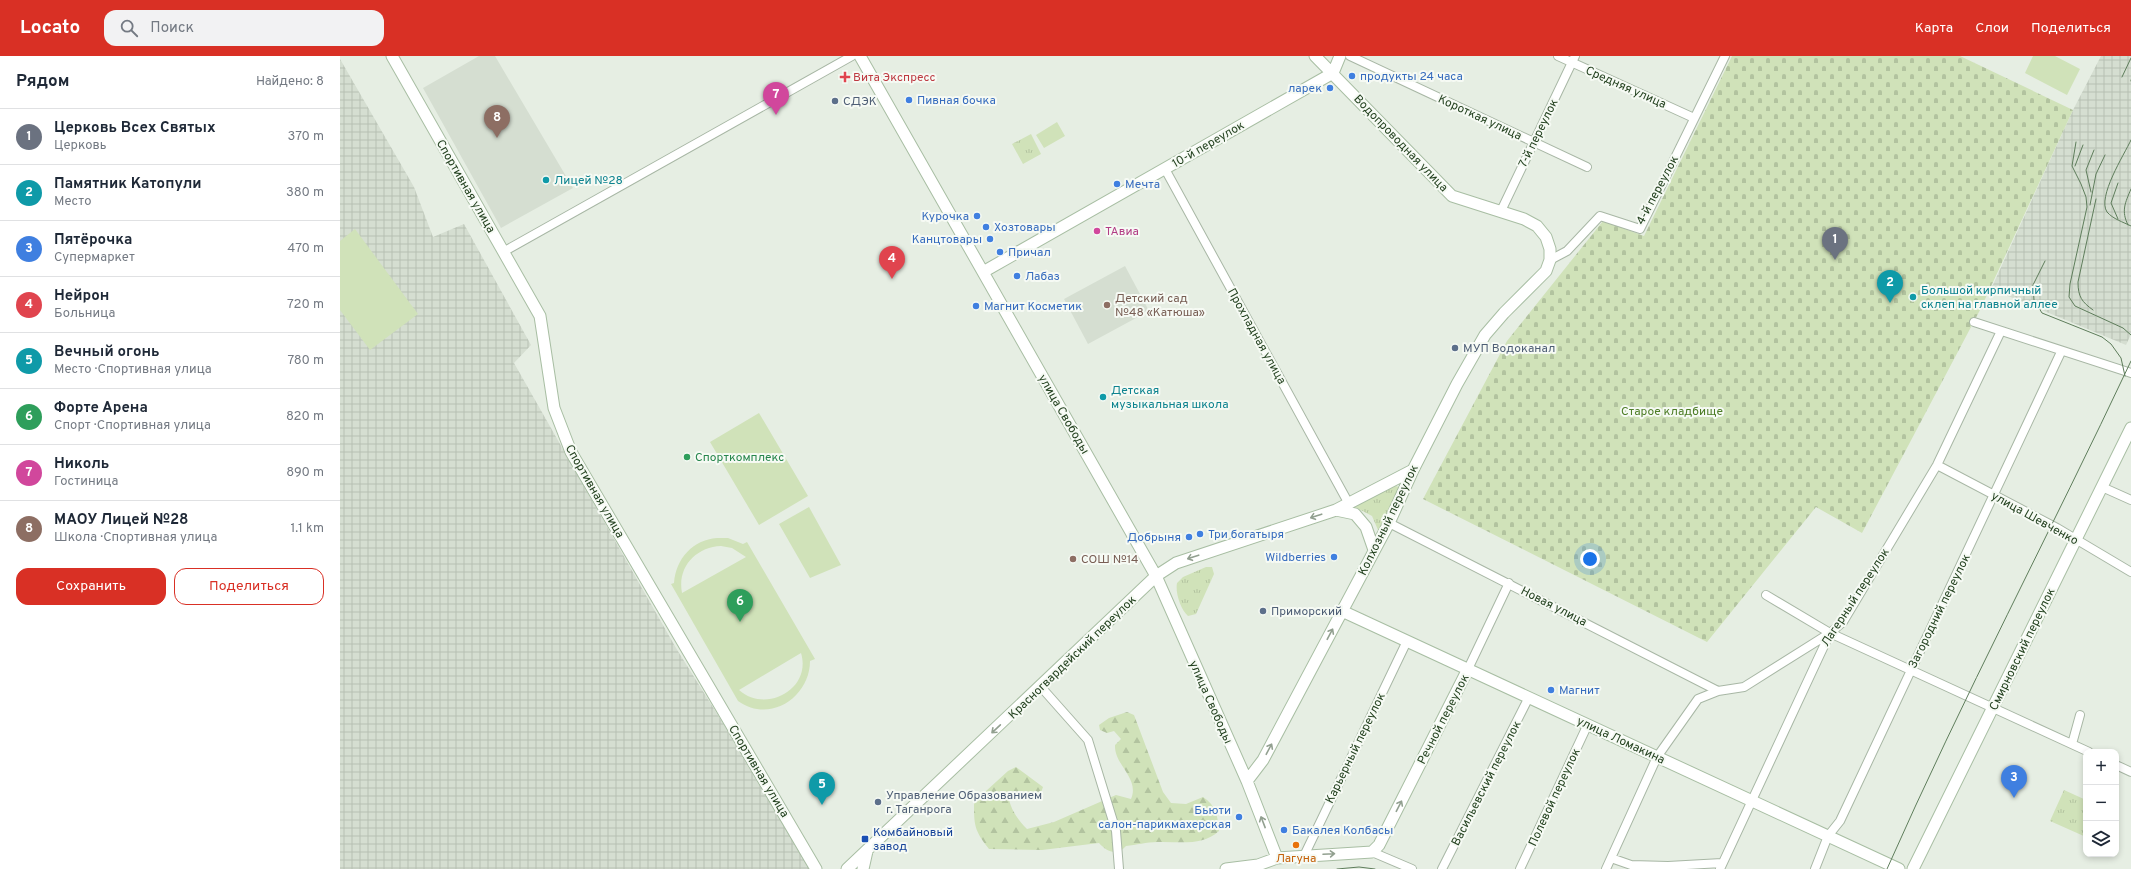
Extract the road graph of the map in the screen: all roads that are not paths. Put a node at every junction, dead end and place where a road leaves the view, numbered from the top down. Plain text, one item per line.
1 (392, 56) edge
2 (852, 56) edge
3 (860, 56) edge
4 (1315, 56) edge
5 (1340, 56) edge
6 (1350, 56) edge
7 (1558, 56) edge
8 (1725, 56) edge
9 (1574, 59) edge
10 (1333, 73) junction
11 (1694, 118) junction
12 (1534, 142) junction
13 (1587, 167) dead end
14 (1165, 169) junction
15 (1501, 211) junction
16 (503, 252) junction
17 (1550, 260) junction
18 (983, 272) junction
19 (1974, 322) dead end
20 (2001, 331) junction
21 (2061, 352) junction
22 (2131, 373) edge
23 (2131, 428) edge
24 (1937, 465) junction
25 (1413, 470) junction
26 (2102, 487) junction
27 (1995, 496) junction
28 (2131, 500) edge
29 (1349, 504) junction
30 (1336, 510) junction
31 (1389, 523) junction
32 (2076, 540) junction
33 (1374, 550) junction
34 (2131, 572) edge
35 (1156, 576) junction
36 (1509, 583) junction
37 (1766, 595) dead end
38 (1342, 611) junction
39 (1830, 633) junction
40 (1406, 641) junction
41 (1468, 669) junction
42 (1911, 670) junction
43 (1041, 687) junction
44 (1718, 691) junction
45 (1529, 697) junction
46 (1993, 708) junction
47 (2080, 715) dead end
48 (1588, 724) junction
49 (2072, 744) junction
50 (2083, 749) edge
51 (1657, 757) junction
52 (2119, 766) edge
53 (2131, 772) edge
54 (1247, 781) junction
55 (1751, 800) junction
56 (1828, 836) junction
57 (867, 850) junction
58 (1372, 852) junction
59 (1304, 856) junction
60 (1277, 858) junction
61 (1611, 858) junction
62 (1721, 866) edge
63 (816, 869) edge
64 (847, 869) edge
65 (863, 869) edge
66 (1119, 869) edge
67 (1226, 869) edge
68 (1412, 869) edge
69 (1442, 869) edge
70 (1520, 869) edge
71 (1606, 869) edge
72 (1815, 869) edge
73 (1899, 869) edge
74 (1913, 869) edge

1 - 16 main road, Спортивная улица
2 - 16 street
3 - 18 main road, улица Свободы
4 - 10 main road, Водопроводная улица
5 - 10 main road
6 - 12 street, Короткая улица
7 - 9 street, Средняя улица
8 - 11 street, 4-й переулок
9 - 11 street, Средняя улица
9 - 12 street, 7-й переулок
10 - 14 main road, 10-й переулок
10 - 15 main road, Водопроводная улица
11 - 17 street, 4-й переулок
12 - 13 street, Короткая улица
12 - 15 street, 7-й переулок
14 - 18 main road, 10-й переулок
14 - 29 street, Прохладная улица
15 - 17 main road
16 - 63 main road, Спортивная улица
17 - 25 main road, Колхозный переулок
18 - 35 main road, улица Свободы
19 - 20 street
20 - 21 street
20 - 24 street, Лагерный переулок
21 - 22 street
21 - 27 street, Загородний переулок
23 - 26 main road, Смирновский переулок
24 - 27 street, улица Шевченко
24 - 39 street, Лагерный переулок
25 - 29 main road, Красногвардейский переулок
25 - 31 main road, Колхозный переулок
26 - 28 street
26 - 32 main road, Смирновский переулок
27 - 32 street, улица Шевченко
27 - 42 street, Загородний переулок
29 - 30 main road, Красногвардейский переулок
30 - 33 main road
30 -> 35 main road, Красногвардейский переулок
31 - 33 main road, Колхозный переулок
31 - 36 street, Новая улица
32 - 34 street, улица Шевченко
32 - 46 main road, Смирновский переулок
33 - 38 main road, Колхозный переулок
35 - 43 main road, Красногвардейский переулок
35 - 54 main road, улица Свободы
36 - 41 street, Речной переулок
36 - 44 street, Новая улица
37 - 39 street
38 - 40 main road, улица Ломакина
54 -> 38 main road, Колхозный переулок
39 - 42 street
39 - 44 street
39 - 55 street, Лагерный переулок
40 - 41 main road, улица Ломакина
40 - 59 street, Карьерный переулок
41 - 45 main road, улица Ломакина
58 -> 41 main road, Речной переулок
42 - 46 street
42 - 56 street, Загородний переулок
43 -> 57 main road, Красногвардейский переулок
43 - 66 street
44 - 51 street
45 - 48 main road, улица Ломакина
45 - 69 street, Васильевский переулок
46 - 49 street
46 - 74 main road, Смирновский переулок
47 - 49 street
48 - 51 main road, улица Ломакина
48 - 70 street, Полевой переулок
49 - 50 street
51 - 55 main road, улица Ломакина
51 - 61 street
52 - 53 street
60 -> 54 main road, улица Свободы
55 - 56 main road, улица Ломакина
55 - 62 street, Лагерный переулок
56 - 72 street, Загородний переулок
56 - 73 main road, улица Ломакина
57 - 64 main road, Красногвардейский переулок
57 - 65 main road
59 -> 58 main road
58 - 68 street
59 - 60 main road
60 - 67 main road
61 - 62 street
61 - 71 street

